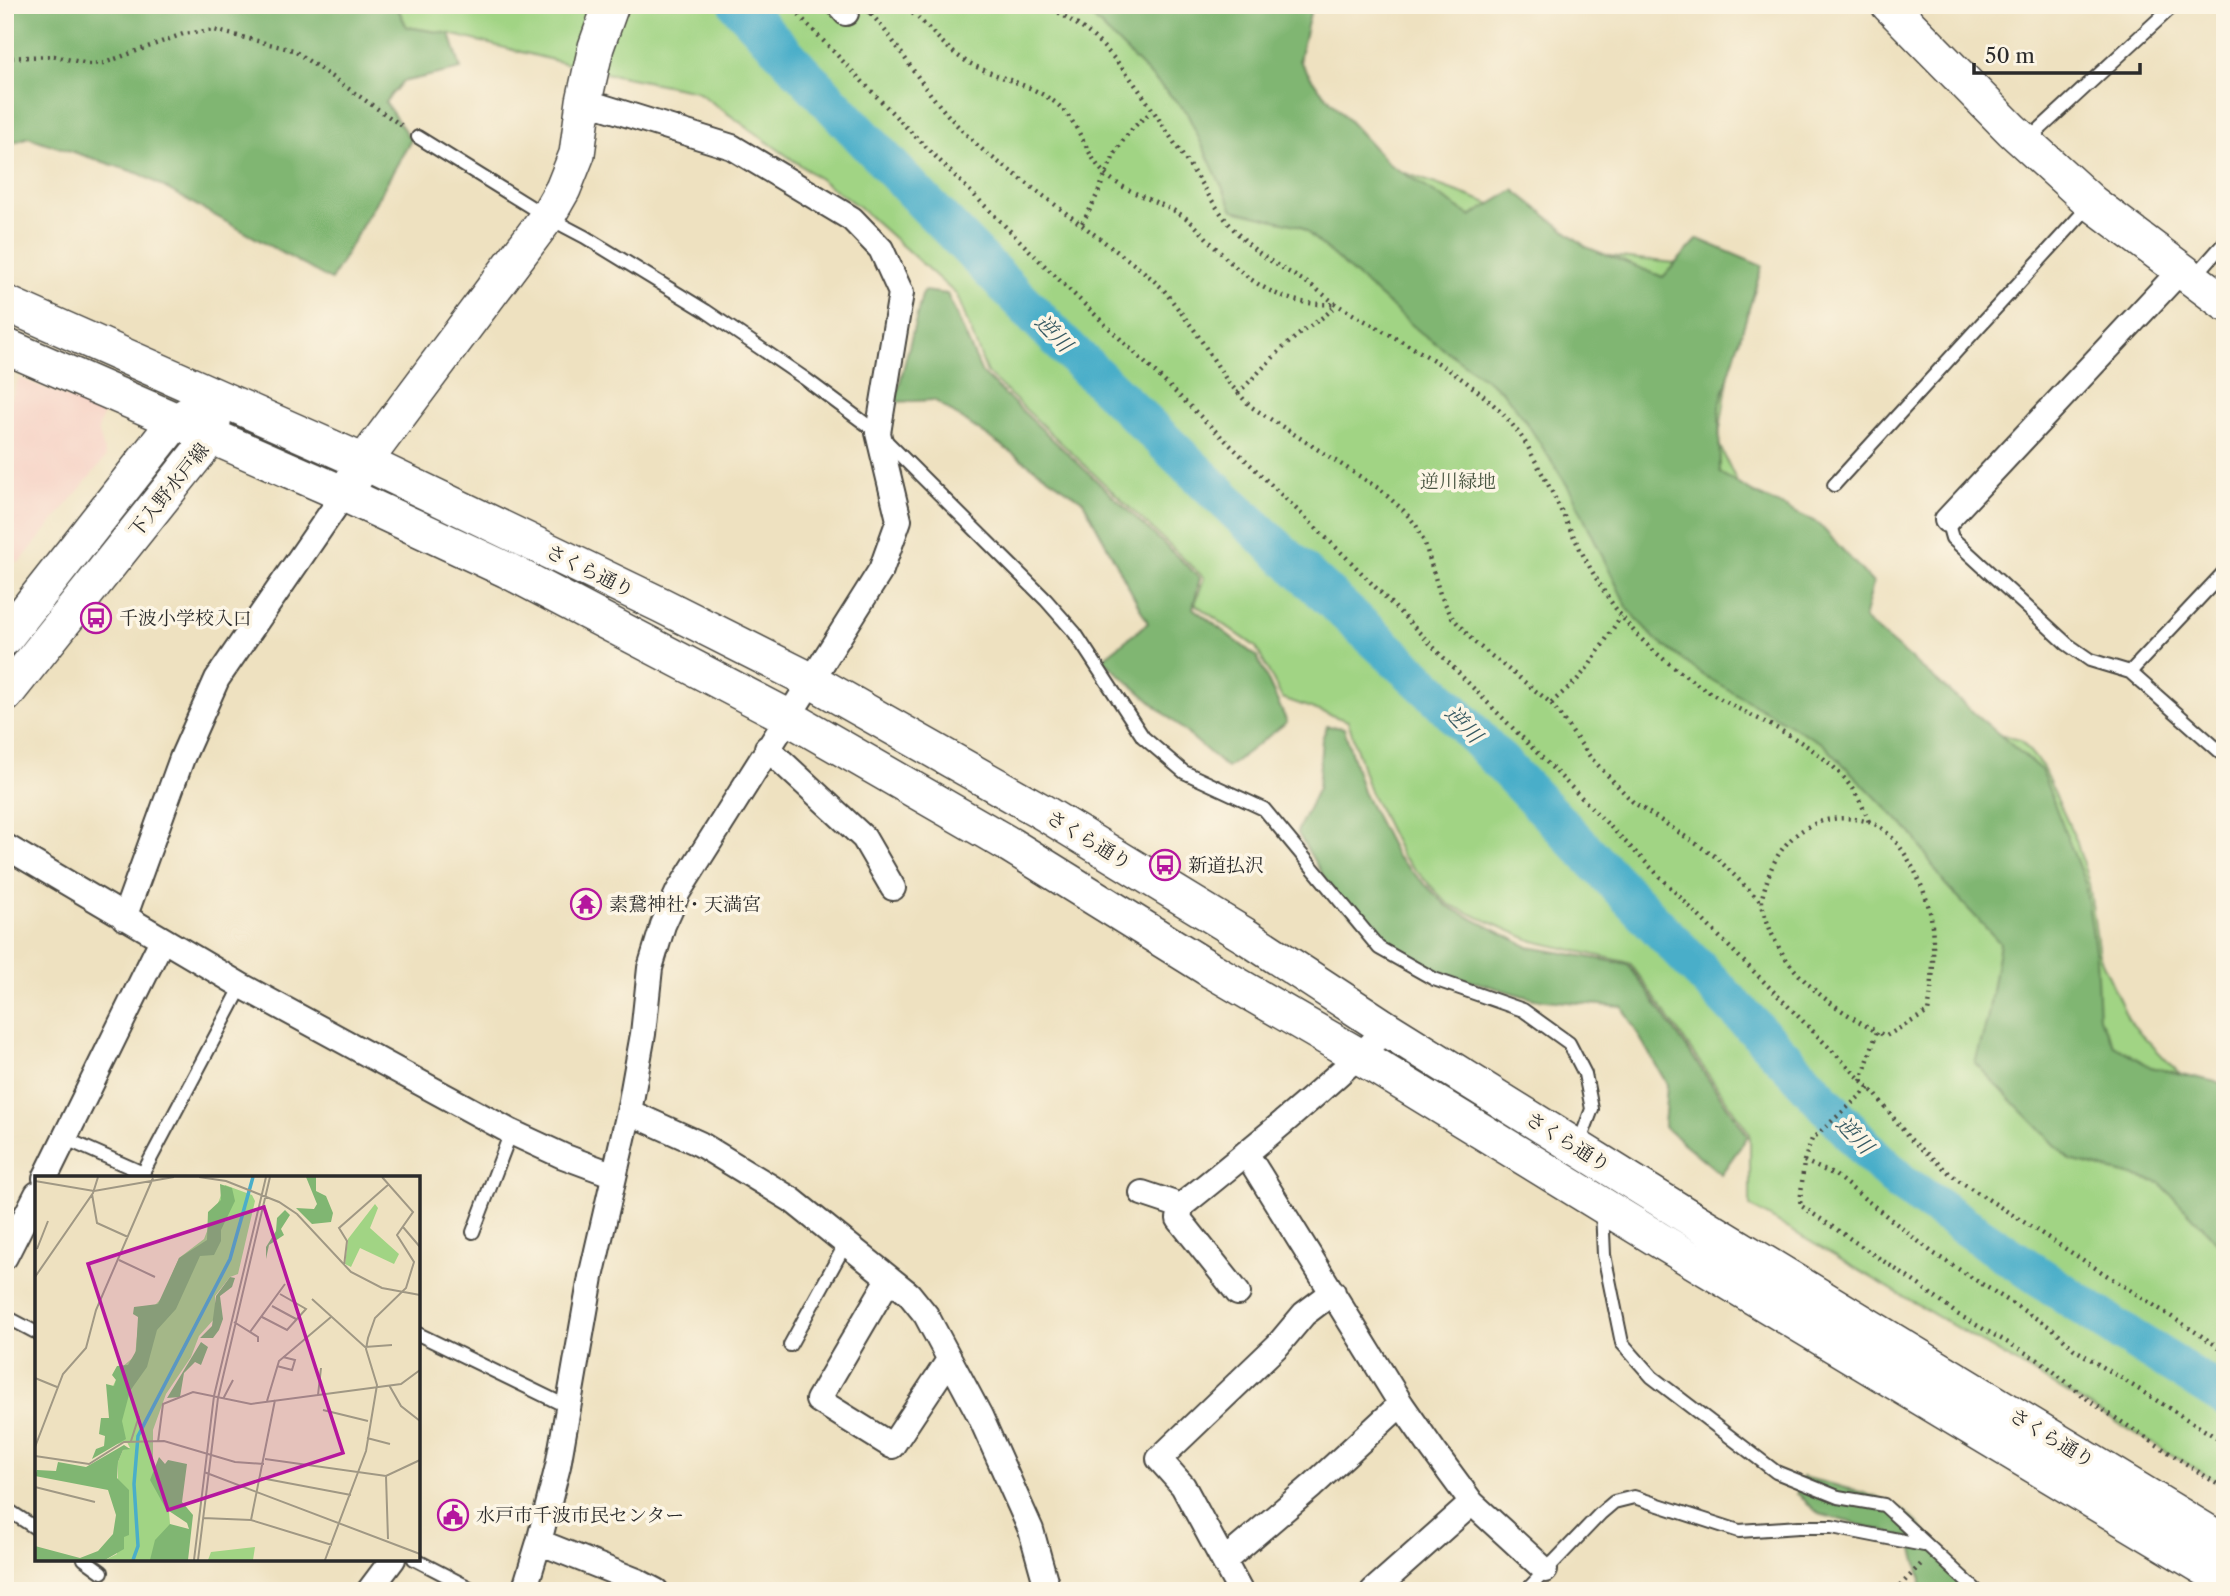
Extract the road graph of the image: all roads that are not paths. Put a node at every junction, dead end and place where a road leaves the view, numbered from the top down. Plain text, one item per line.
1 (611, 5) edge
2 (1889, 5) edge
3 (2174, 5) edge
4 (584, 101) junction
5 (418, 137) road end
6 (2025, 142) junction
7 (2092, 203) junction
8 (547, 217) junction
9 (2225, 242) edge
10 (2185, 275) junction
11 (5, 303) edge
12 (2225, 303) edge
13 (5, 346) edge
14 (217, 397) junction
15 (176, 422) junction
16 (878, 433) junction
17 (211, 437) junction
18 (364, 462) junction
19 (1835, 485) dead end
20 (344, 494) junction
21 (1947, 520) joint
22 (2225, 571) edge
23 (5, 638) edge
24 (2130, 671) junction
25 (812, 681) junction
26 (5, 695) edge
27 (788, 717) junction
28 (767, 748) junction
29 (2225, 756) edge
30 (8, 854) edge
31 (893, 888) dead end
32 (124, 918) junction
33 (162, 940) junction
34 (242, 986) junction
35 (1387, 1029) junction
36 (1359, 1056) junction
37 (629, 1112) junction
38 (511, 1132) junction
39 (64, 1139) junction
40 (1577, 1148) junction
41 (1246, 1153) junction
42 (614, 1175) junction
43 (46, 1176) edge
44 (1142, 1194) dead end
45 (35, 1198) edge
46 (1602, 1205) junction
47 (1181, 1206) junction
48 (473, 1232) dead end
49 (846, 1242) junction
50 (5, 1257) edge
51 (890, 1279) junction
52 (1333, 1292) junction
53 (1238, 1293) dead end
54 (5, 1316) edge
55 (35, 1332) edge
56 (420, 1335) edge
57 (790, 1345) dead end
58 (949, 1360) junction
59 (1401, 1404) junction
60 (568, 1406) junction
61 (1472, 1503) junction
62 (5, 1508) edge
63 (35, 1527) edge
64 (539, 1542) junction
65 (2225, 1543) edge
66 (1929, 1548) junction
67 (87, 1561) edge
68 (392, 1561) edge
69 (418, 1561) edge
70 (1224, 1561) junction
71 (1545, 1570) junction
72 (102, 1572) dead end
73 (2225, 1580) edge
74 (369, 1591) edge
75 (476, 1591) edge
76 (524, 1591) edge
77 (656, 1591) edge
78 (1048, 1591) edge
79 (1240, 1591) edge
80 (1373, 1591) edge
81 (1527, 1591) edge
82 (1976, 1591) edge

1 - 4 street
2 - 6 street
3 - 6 lane
4 - 8 street
4 - 16 street
5 - 8 lane
6 - 7 street
7 - 10 street
7 - 19 lane
8 - 16 lane
8 - 18 street
9 - 10 lane
10 - 12 street
10 - 21 street
11 - 14 street, さくら通り
13 - 15 street, さくら通り
14 - 15 street, 下入野水戸線
14 - 17 street, 下入野水戸線
14 - 18 street, さくら通り
15 - 17 street, さくら通り
15 - 23 street, 下入野水戸線
16 - 25 street
16 - 40 lane
17 - 20 street, さくら通り
17 - 26 street, 下入野水戸線
18 - 20 street
18 - 25 street, さくら通り
20 - 27 street, さくら通り
20 - 32 street
21 - 24 lane
22 - 24 lane
24 - 29 lane
25 - 27 street
25 - 35 street, さくら通り
27 - 28 street
27 - 36 street, さくら通り
28 - 31 street
28 - 37 street
30 - 32 street
32 - 33 street
33 - 34 street
33 - 39 street
34 - 38 street
34 - 39 lane
35 - 36 street
35 - 40 street, さくら通り
36 - 41 street
36 - 46 street, さくら通り
37 - 42 street
37 - 49 street
38 - 42 street
38 - 48 lane
39 - 43 street
40 - 65 street, さくら通り
41 - 47 street
41 - 52 street
42 - 60 street
44 - 47 street
45 - 50 street
46 - 66 lane
46 - 73 street, さくら通り
47 - 53 street
49 - 51 street
49 - 57 lane
51 - 58 street
51 - 58 street
52 - 59 street
52 - 70 street
54 - 55 lane
56 - 60 lane
58 - 78 street
59 - 61 street
59 - 70 street
60 - 64 street
61 - 71 street
61 - 80 street
62 - 63 lane
64 - 76 street
64 - 77 street
66 - 71 lane
66 - 82 lane
67 - 72 lane
68 - 74 street
69 - 75 lane
70 - 79 street
71 - 81 lane

